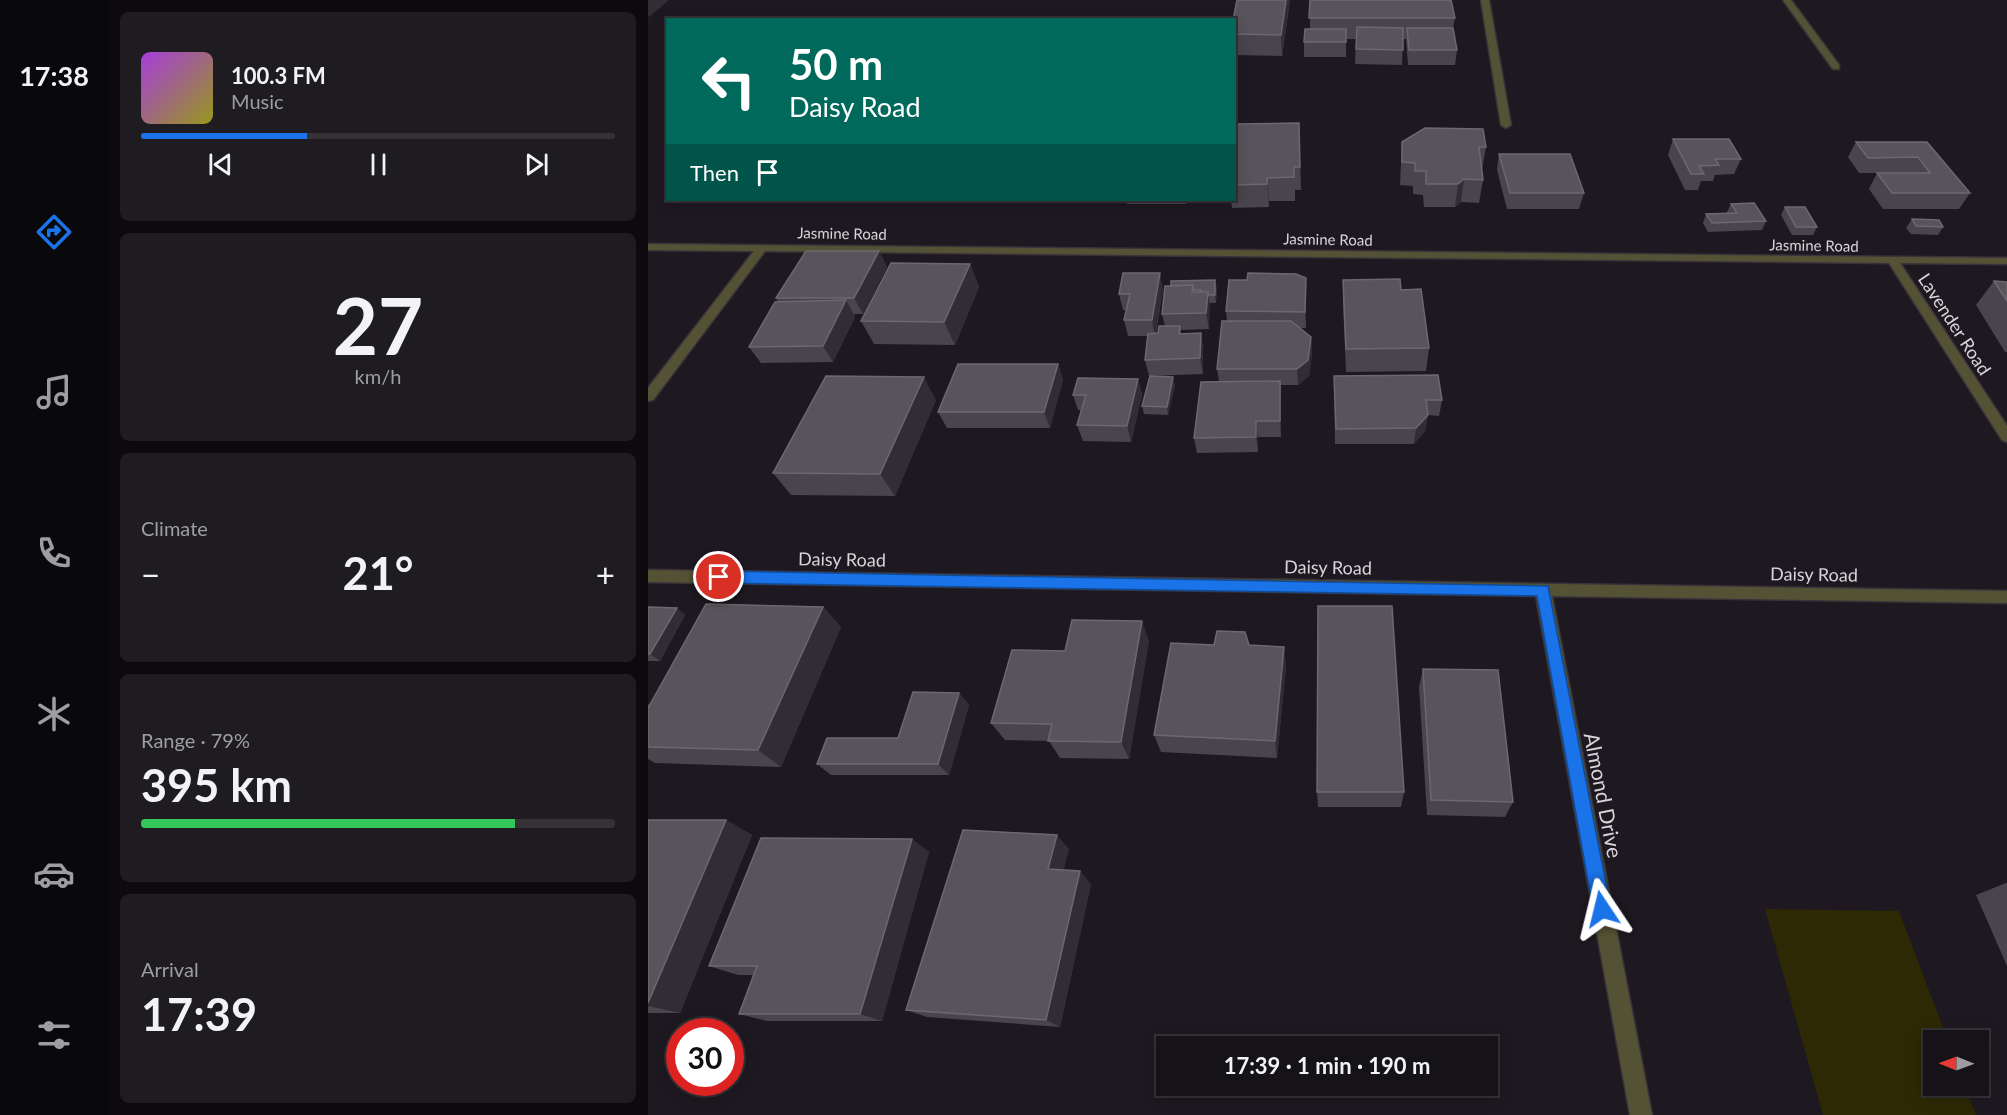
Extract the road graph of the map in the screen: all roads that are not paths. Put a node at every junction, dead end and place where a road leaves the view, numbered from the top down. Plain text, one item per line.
1 (1485, 0) edge
2 (1787, 0) edge
3 (1836, 67) dead end
4 (1506, 125) dead end
5 (648, 247) edge
6 (762, 248) junction
7 (1893, 261) junction
8 (2007, 261) edge
9 (648, 397) edge
10 (2007, 437) edge
11 (648, 576) edge
12 (1543, 590) junction
13 (2007, 597) edge
14 (1641, 1115) edge

1 - 4 street
2 - 3 street
5 - 6 street, Jasmine Road
6 - 7 street, Jasmine Road
6 - 9 street
7 - 8 street, Jasmine Road
7 - 10 street, Lavender Road
11 - 12 street, Daisy Road
12 - 13 street, Daisy Road
12 - 14 street, Almond Drive

